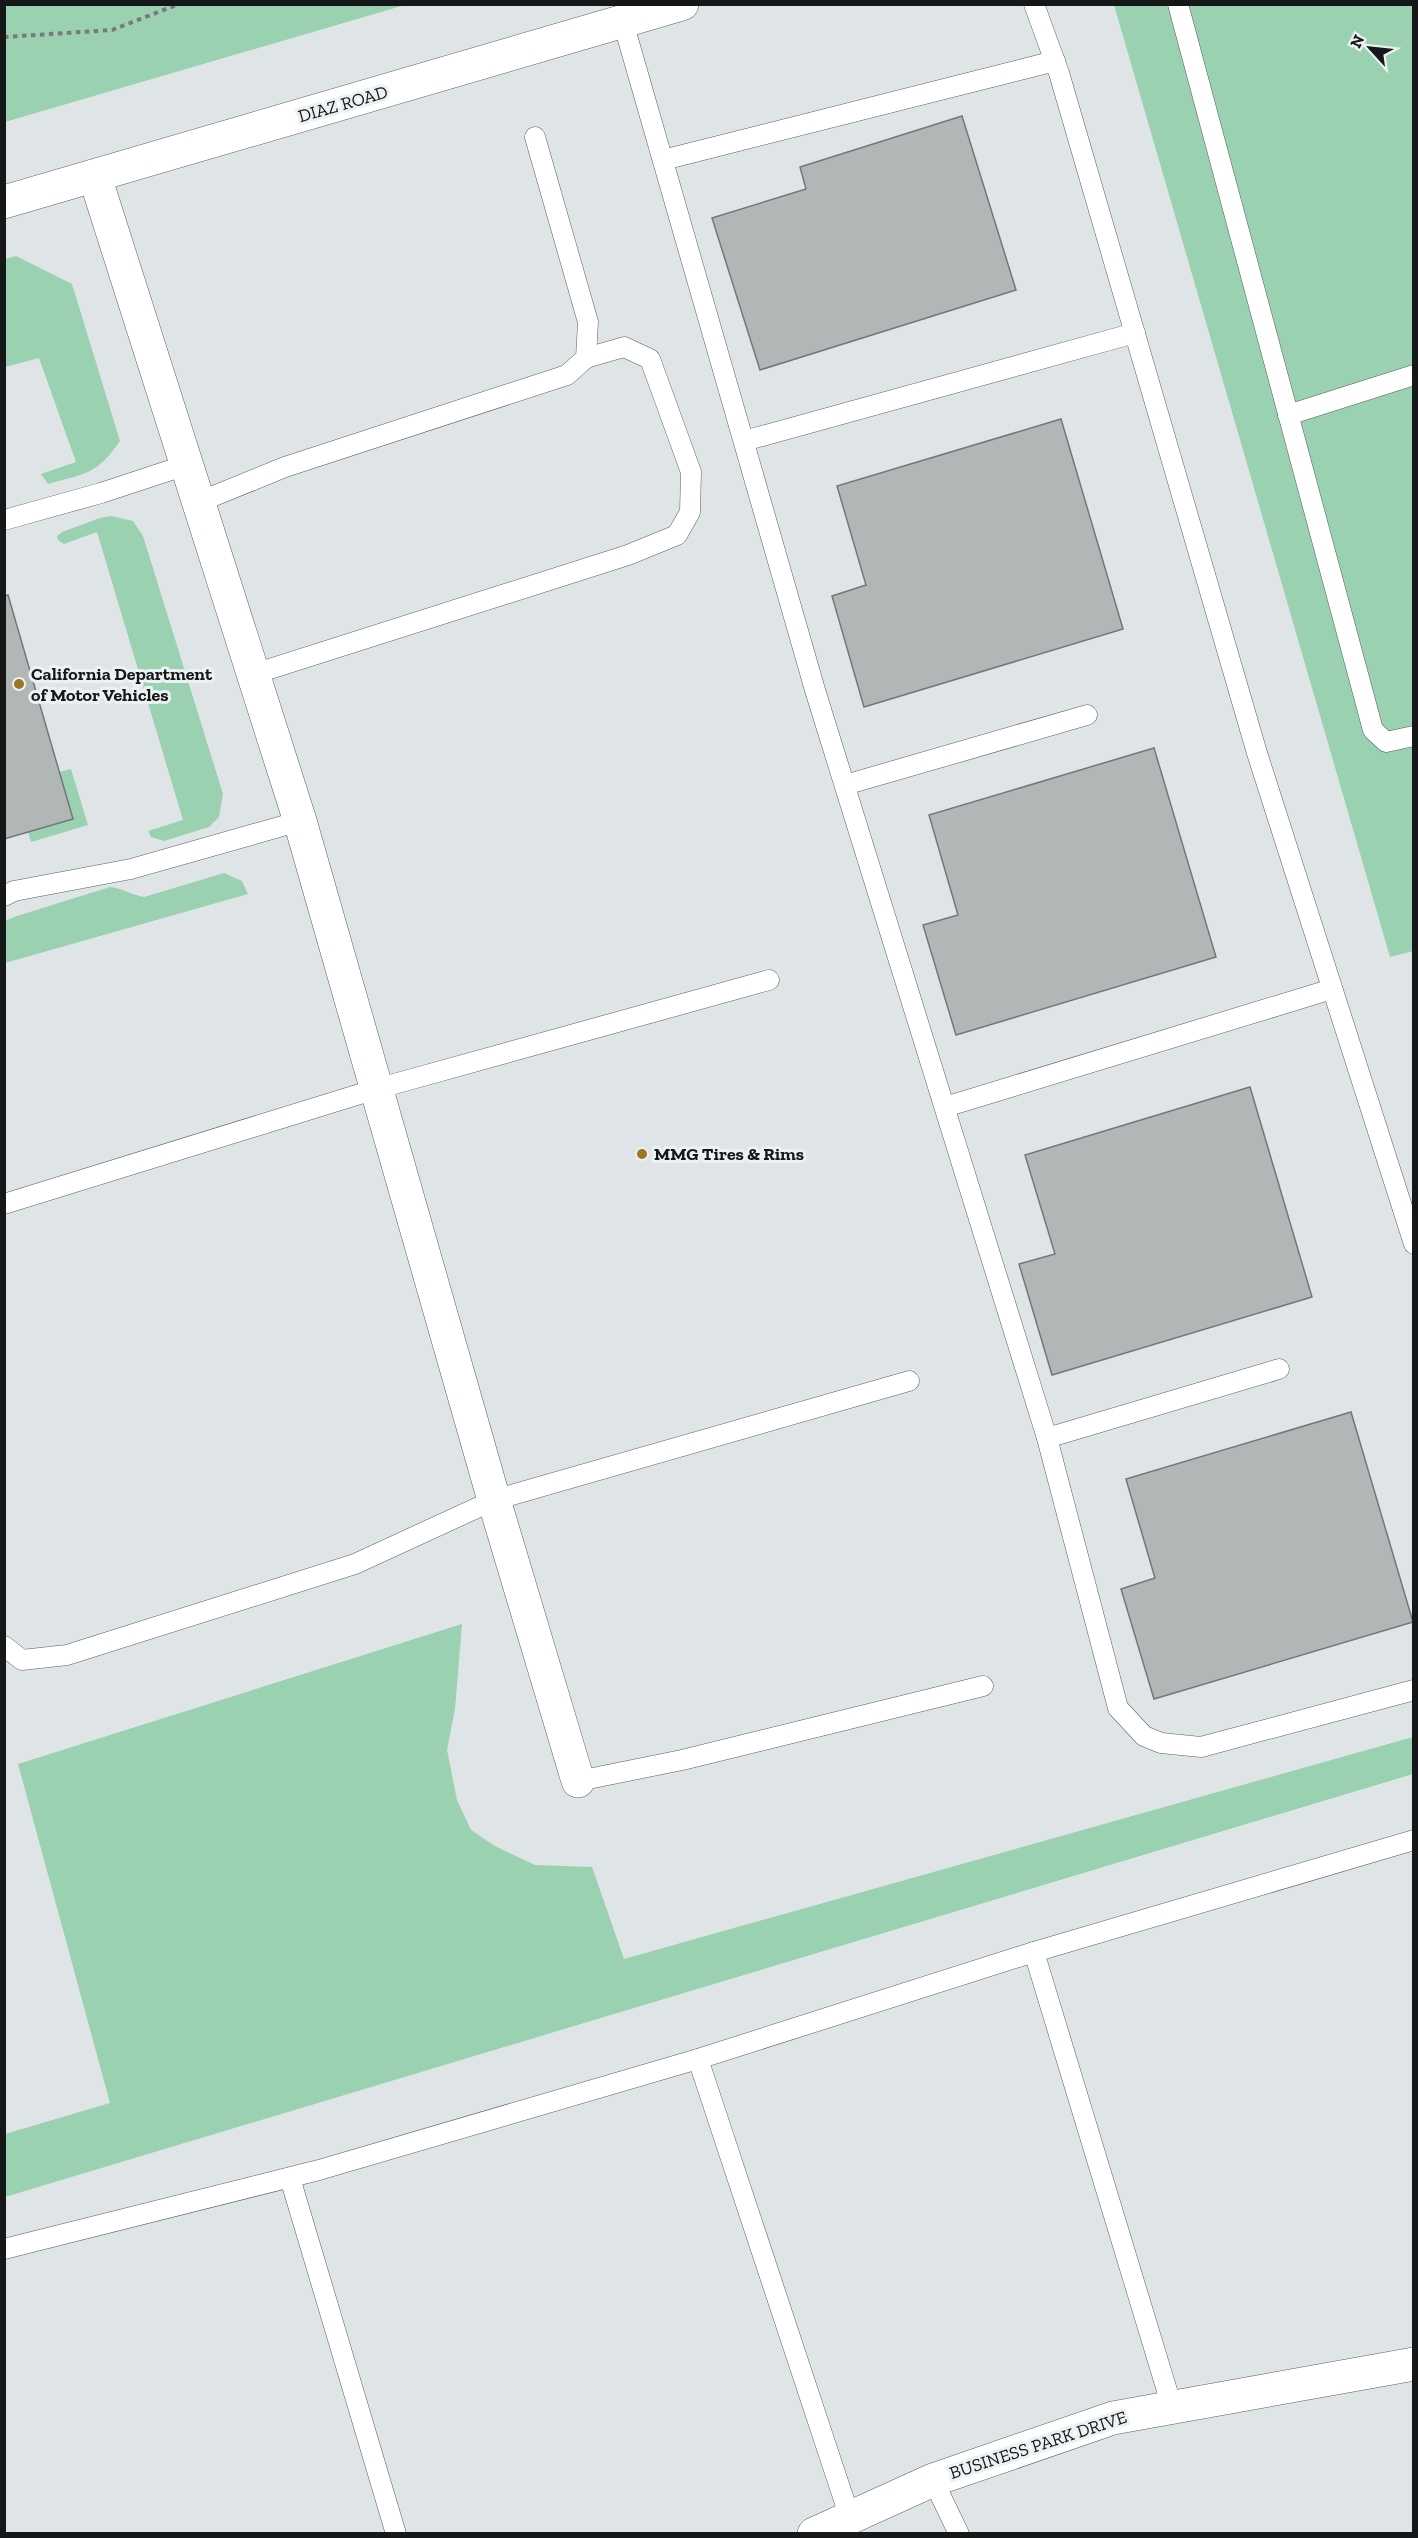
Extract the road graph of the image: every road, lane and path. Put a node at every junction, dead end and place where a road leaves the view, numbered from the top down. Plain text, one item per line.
1 (179, 4) edge
2 (682, 4) edge
3 (1034, 4) edge
4 (1178, 4) edge
5 (623, 22) junction
6 (4, 37) edge
7 (1055, 61) junction
8 (536, 137) dead end
9 (663, 160) junction
10 (95, 177) junction
11 (4, 202) edge
12 (1135, 333) junction
13 (586, 358) junction
14 (1413, 375) edge
15 (1288, 415) junction
16 (744, 441) junction
17 (186, 465) junction
18 (199, 502) junction
19 (4, 520) edge
20 (254, 674) junction
21 (1087, 715) dead end
22 (1413, 736) edge
23 (845, 785) junction
24 (300, 821) junction
25 (4, 896) edge
26 (769, 980) dead end
27 (1332, 988) junction
28 (376, 1089) junction
29 (945, 1107) junction
30 (4, 1204) edge
31 (1413, 1244) edge
32 (1279, 1369) dead end
33 (909, 1381) dead end
34 (1047, 1438) junction
35 (494, 1500) junction
36 (4, 1646) edge
37 (983, 1686) dead end
38 (1413, 1690) edge
39 (578, 1781) joint
40 (1413, 1840) edge
41 (1034, 1952) junction
42 (698, 2059) junction
43 (290, 2178) junction
44 (4, 2249) edge
45 (1413, 2364) edge
46 (1172, 2407) junction
47 (933, 2480) junction
48 (850, 2517) junction
49 (396, 2534) edge
50 (814, 2534) edge
51 (959, 2534) edge

1 - 6 path
2 - 5 street, DIAZ ROAD
3 - 7 lane
4 - 15 lane
5 - 9 lane
5 - 10 street, DIAZ ROAD
7 - 9 lane
7 - 12 lane
8 - 13 lane
9 - 16 lane
10 - 11 street, DIAZ ROAD
10 - 17 street
12 - 16 lane
12 - 27 lane
13 - 18 lane
13 - 20 lane
14 - 15 lane
15 - 22 lane
16 - 23 lane
17 - 18 street
17 - 19 lane
18 - 20 street
20 - 24 street
21 - 23 lane
23 - 29 lane
24 - 25 lane
24 - 28 street
26 - 28 lane
27 - 29 lane
27 - 31 lane
28 - 30 lane
28 - 35 street
29 - 34 lane
32 - 34 lane
33 - 35 lane
34 - 38 lane
35 - 36 lane
35 - 39 street
37 - 39 lane
40 - 41 lane
41 - 42 lane
41 - 46 lane
42 - 43 lane
42 - 48 lane
43 - 44 lane
43 - 49 lane
45 - 46 street, BUSINESS PARK DRIVE
46 - 47 street, BUSINESS PARK DRIVE
47 - 48 street, BUSINESS PARK DRIVE
47 - 51 lane
48 - 50 street, BUSINESS PARK DRIVE

